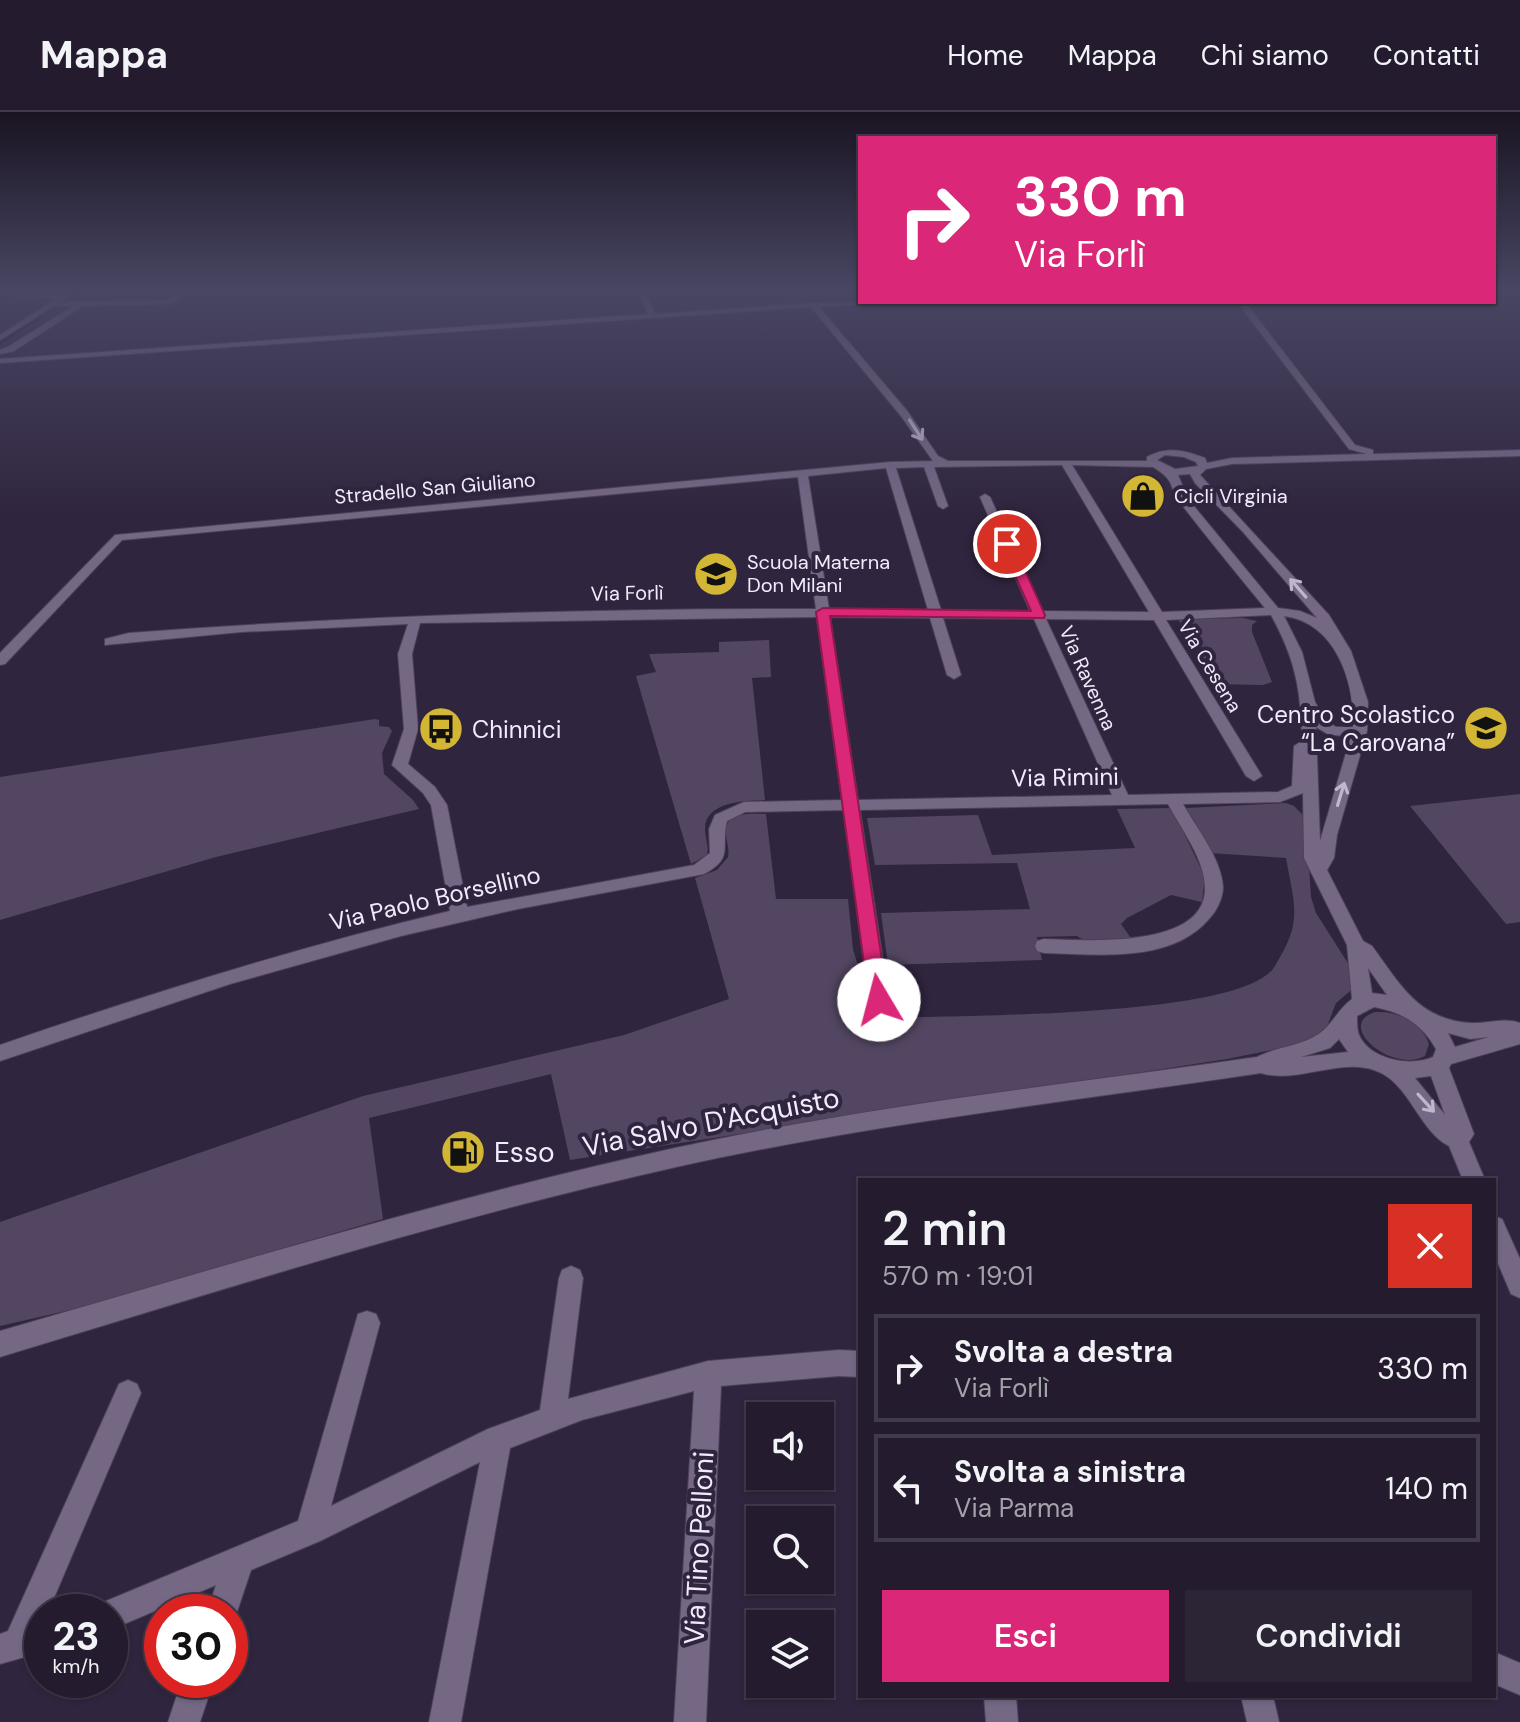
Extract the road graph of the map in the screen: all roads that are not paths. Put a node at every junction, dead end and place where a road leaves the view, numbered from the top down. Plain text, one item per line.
1 (865, 366) edge
2 (1289, 366) edge
3 (1351, 450) junction
4 (1390, 452) junction
5 (1470, 453) junction
6 (1520, 453) edge
7 (1422, 455) junction
8 (1192, 456) junction
9 (1316, 458) junction
10 (1152, 460) junction
11 (1069, 462) junction
12 (927, 463) junction
13 (944, 463) junction
14 (890, 465) junction
15 (1202, 467) junction
16 (1167, 470) junction
17 (803, 473) junction
18 (985, 497) dead end
19 (943, 506) dead end
20 (1200, 518) junction
21 (1247, 530) junction
22 (1243, 572) junction
23 (823, 612) junction
24 (1275, 612) junction
25 (936, 613) junction
26 (1249, 614) junction
27 (1039, 615) junction
28 (1157, 616) junction
29 (415, 620) junction
30 (1284, 627) junction
31 (110, 642) dead end
32 (1344, 651) junction
33 (0, 661) edge
34 (954, 675) dead end
35 (1309, 702) junction
36 (1360, 731) junction
37 (1308, 745) junction
38 (1254, 776) dead end
39 (1280, 797) junction
40 (1173, 799) junction
41 (1122, 800) junction
42 (851, 805) junction
43 (1311, 815) junction
44 (1319, 868) junction
45 (460, 915) junction
46 (1356, 945) junction
47 (1044, 946) dead end
48 (879, 1000) dead end
49 (1361, 1003) junction
50 (1407, 1008) junction
51 (1427, 1020) junction
52 (1345, 1021) junction
53 (1520, 1033) edge
54 (0, 1053) edge
55 (1441, 1062) junction
56 (1382, 1064) junction
57 (1261, 1065) junction
58 (1457, 1140) junction
59 (1473, 1178) edge
60 (1496, 1232) edge
61 (571, 1278) dead end
62 (1520, 1286) edge
63 (367, 1323) dead end
64 (0, 1344) edge
65 (858, 1364) edge
66 (708, 1374) junction
67 (128, 1393) dead end
68 (552, 1417) junction
69 (498, 1439) junction
70 (310, 1531) junction
71 (239, 1563) junction
72 (228, 1594) edge
73 (128, 1608) edge
74 (20, 1644) edge
75 (1496, 1669) edge
76 (1520, 1679) edge
77 (192, 1698) edge
78 (1000, 1698) edge
79 (1257, 1698) edge
80 (184, 1722) edge
81 (445, 1722) edge
82 (690, 1722) edge
83 (1002, 1722) edge
84 (1263, 1722) edge

1 -> 13 street
2 - 3 street
3 - 4 street
3 - 8 street
3 - 9 street
4 - 5 street
4 - 7 street
5 - 6 street
5 - 7 street
7 - 9 street
8 - 10 street, Stradello San Giuliano
8 - 15 street
9 - 15 street
10 - 11 street, Stradello San Giuliano
10 - 16 street
11 - 13 street, Stradello San Giuliano
11 - 28 street, Via Cesena
12 - 13 street, Stradello San Giuliano
12 - 14 street, Stradello San Giuliano
12 - 19 street
14 - 17 street, Stradello San Giuliano
14 - 25 street
15 - 16 street
15 - 21 street
16 - 20 street
17 - 23 street
17 - 33 street, Stradello San Giuliano
18 - 27 street, Via Ravenna
20 - 21 street
20 - 22 street
32 -> 21 street
22 - 24 street
22 - 26 street
23 - 25 street, Via Forlì
23 - 29 street, Via Forlì
23 - 42 street
24 - 26 street, Via Forlì
24 - 30 street
24 - 32 street, Via Forlì
25 - 27 street, Via Forlì
25 - 34 street
26 - 28 street, Via Forlì
26 - 30 street
27 - 28 street, Via Forlì
27 - 41 street, Via Ravenna
28 - 38 street, Via Cesena
29 - 31 street, Via Forlì
29 - 45 street
30 - 35 street
32 - 36 street
35 - 36 street
35 - 37 street
44 -> 36 street
37 - 39 street
37 - 43 street
39 - 40 street, Via Rimini
39 - 43 street
40 - 41 street, Via Rimini
40 - 47 street
41 - 42 street, Via Rimini
42 - 45 street, Via Paolo Borsellino
42 - 48 street
43 - 44 street
44 - 46 street
45 - 54 street, Via Paolo Borsellino
46 - 49 street
46 - 50 street
49 - 50 street
49 - 52 street
50 - 51 street
51 - 53 street
51 - 55 street
52 - 56 street
52 - 57 street, Via Salvo D'Acquisto
53 - 55 street
55 - 56 street
55 - 58 street
56 - 57 street, Via Salvo D'Acquisto
56 -> 58 street
57 - 64 street, Via Salvo D'Acquisto
58 - 59 street
60 - 62 street
61 - 68 street
63 - 70 street
65 - 66 street
66 - 68 street
66 - 82 street, Via Tino Pelloni
67 - 74 street
68 - 69 street
69 - 70 street
69 - 81 street
70 - 71 street
71 - 72 street
71 - 73 street
75 - 76 street
77 - 80 street
78 - 83 street
79 - 84 street

